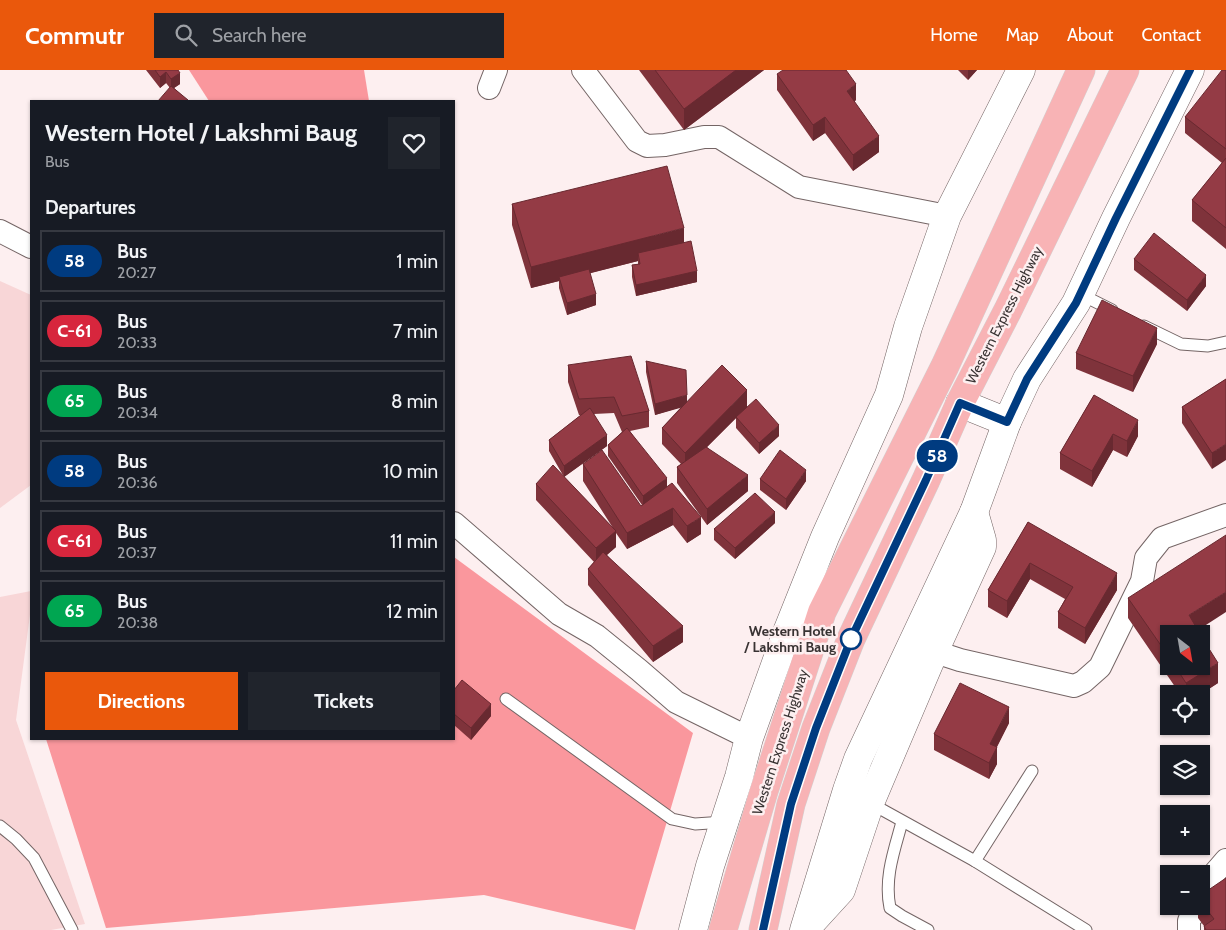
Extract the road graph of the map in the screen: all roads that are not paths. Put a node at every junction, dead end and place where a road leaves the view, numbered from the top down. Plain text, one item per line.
1 (582, 70) edge
2 (1021, 70) edge
3 (1081, 70) edge
4 (1125, 70) edge
5 (1190, 70) edge
6 (947, 216) junction
7 (0, 231) edge
8 (30, 246) edge
9 (1080, 294) junction
10 (1119, 313) edge
11 (1137, 322) edge
12 (1226, 342) edge
13 (966, 392) junction
14 (889, 395) junction
15 (923, 407) junction
16 (1007, 422) junction
17 (1226, 515) edge
18 (455, 525) edge
19 (923, 648) junction
20 (506, 699) dead end
21 (749, 738) junction
22 (1032, 770) dead end
23 (858, 796) junction
24 (724, 822) junction
25 (902, 822) junction
26 (0, 826) edge
27 (1226, 860) edge
28 (975, 862) junction
29 (1210, 879) edge
30 (1226, 892) edge
31 (1184, 915) edge
32 (72, 930) edge
33 (694, 930) edge
34 (723, 930) edge
35 (763, 930) edge
36 (804, 930) edge
37 (928, 930) edge
38 (1086, 930) edge
39 (1183, 930) edge
40 (1189, 930) edge

1 - 6 street
2 - 6 street
3 - 15 highway, Western Express Highway
4 - 13 highway, Western Express Highway
5 - 9 street
6 - 14 street
7 - 8 street
9 - 10 lane
9 - 16 street
11 - 12 lane
13 - 16 street
13 - 35 highway, Western Express Highway
14 - 15 street
14 - 21 street
15 - 34 highway, Western Express Highway
16 - 19 street
17 - 19 street
18 - 21 street
19 - 23 street
20 - 24 lane
21 - 24 street
22 - 28 lane
23 - 25 lane
23 - 36 street
24 - 33 street
25 - 28 lane
25 - 37 lane
26 - 32 lane
27 - 29 street
28 - 38 lane
30 - 40 street
31 - 39 street

